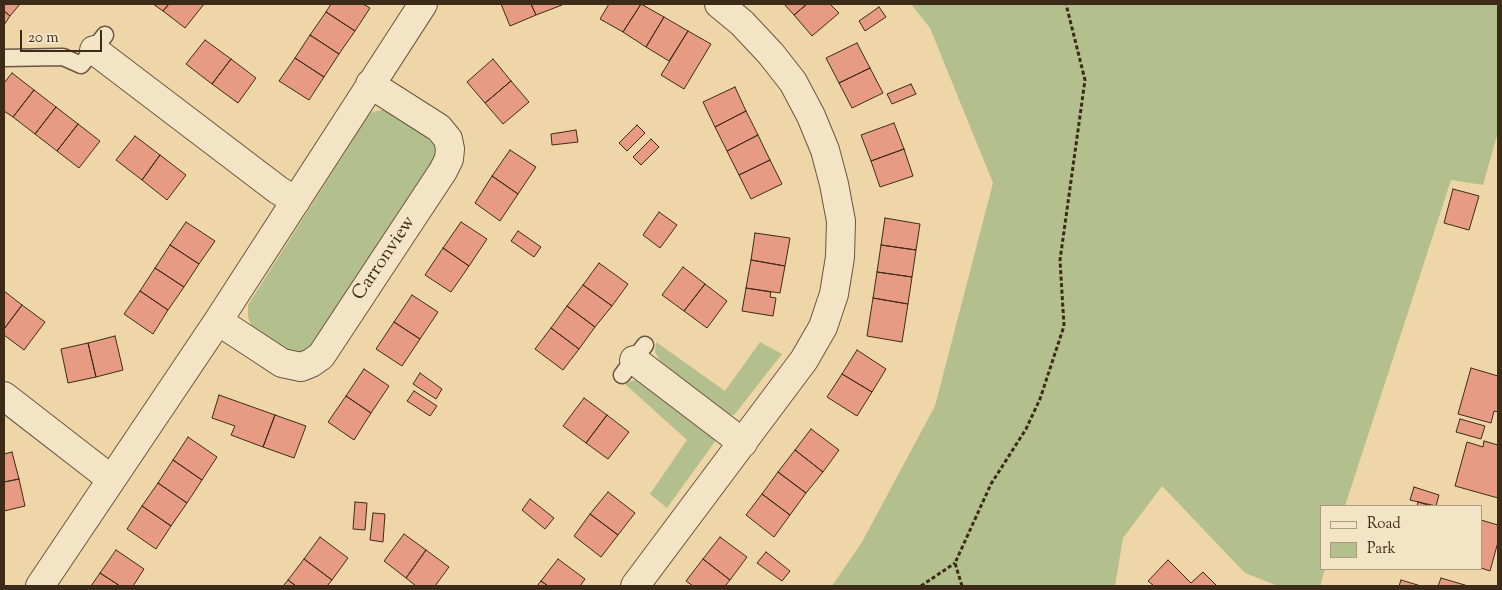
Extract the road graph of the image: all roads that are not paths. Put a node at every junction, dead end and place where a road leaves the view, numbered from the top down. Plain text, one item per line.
1 (423, 4) edge
2 (719, 4) edge
3 (100, 42) joint
4 (4, 58) edge
5 (370, 84) junction
6 (296, 201) junction
7 (218, 321) junction
8 (634, 360) dead end
9 (4, 396) edge
10 (743, 443) junction
11 (111, 479) junction
12 (40, 586) edge
13 (635, 586) edge

1 - 5 street
2 - 10 street
3 - 4 lane
3 - 6 street
5 - 6 street
5 - 7 street, Carronview
6 - 7 street
7 - 11 street
8 - 10 street
9 - 11 street
10 - 13 street
11 - 12 street

